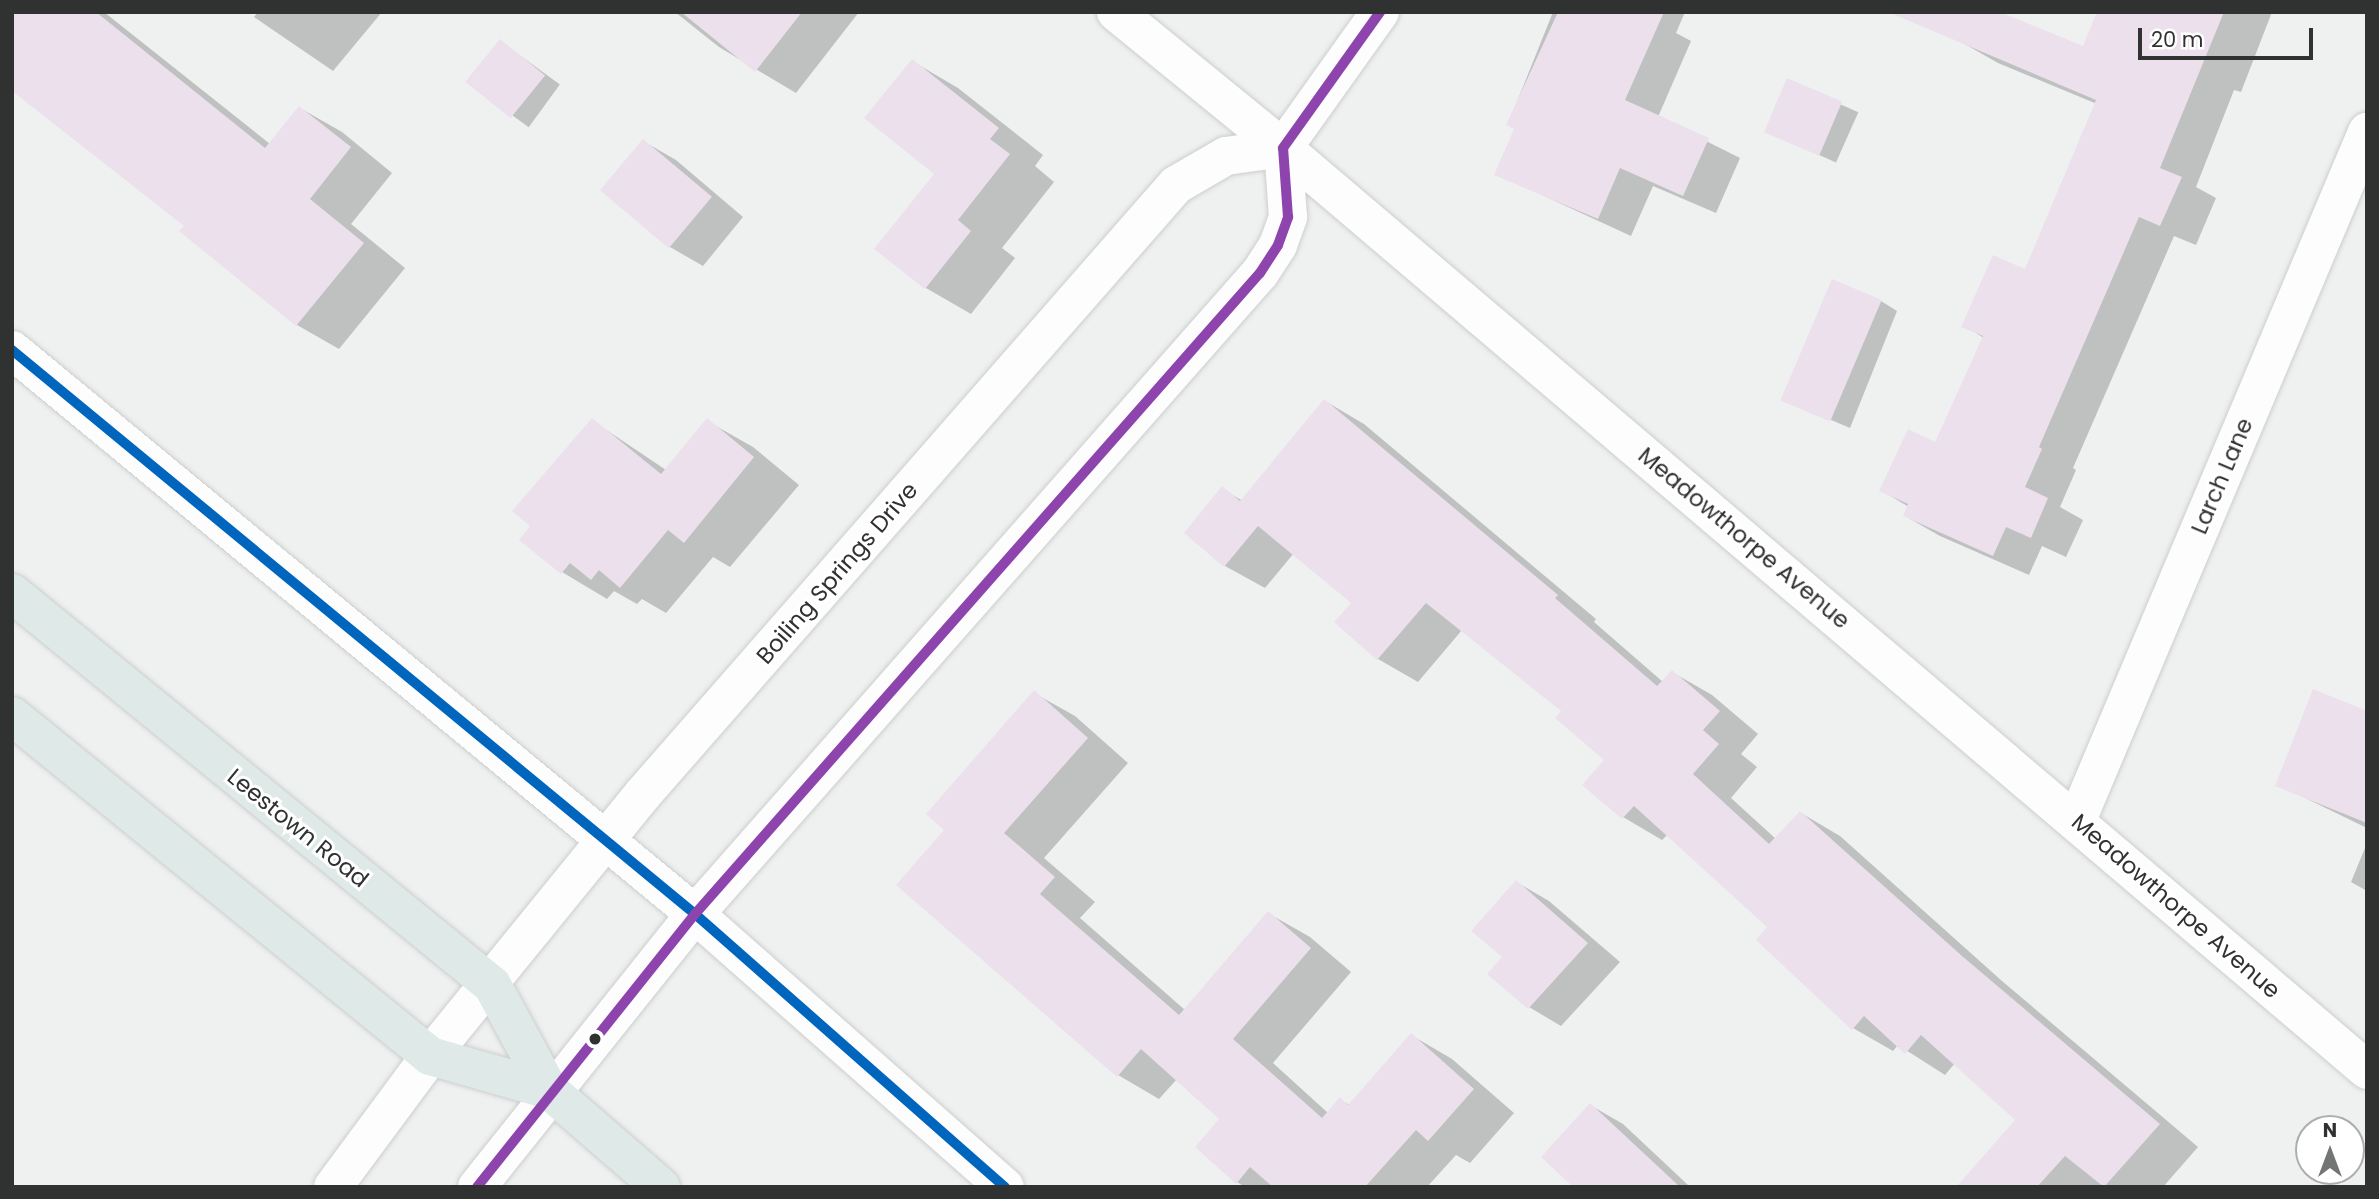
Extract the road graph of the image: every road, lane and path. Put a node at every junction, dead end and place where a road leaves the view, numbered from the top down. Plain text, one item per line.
1 (1116, 12) edge
2 (1380, 12) edge
3 (2367, 132) edge
4 (1283, 148) junction
5 (12, 350) edge
6 (12, 593) edge
7 (12, 716) edge
8 (2077, 820) junction
9 (606, 842) junction
10 (695, 914) junction
11 (492, 985) junction
12 (430, 1056) junction
13 (2367, 1070) edge
14 (550, 1090) junction
15 (333, 1187) edge
16 (477, 1187) edge
17 (661, 1187) edge
18 (1005, 1187) edge

1 - 4 street, Meadowthorpe Avenue
2 - 4 street
3 - 8 street, Larch Lane
4 - 8 street, Meadowthorpe Avenue
4 - 9 street, Boiling Springs Drive
4 - 10 street
5 - 9 street
6 - 11 main road, Leestown Road
7 - 12 main road, Leestown Road
8 - 13 street, Meadowthorpe Avenue
9 - 10 street
9 - 11 street, Boiling Springs Drive
10 - 14 street
10 - 18 street
11 - 12 street, Boiling Springs Drive
11 - 14 main road, Leestown Road
12 - 14 main road, Leestown Road
12 - 15 street, Boiling Springs Drive
14 - 16 street
14 - 17 main road, Leestown Road

